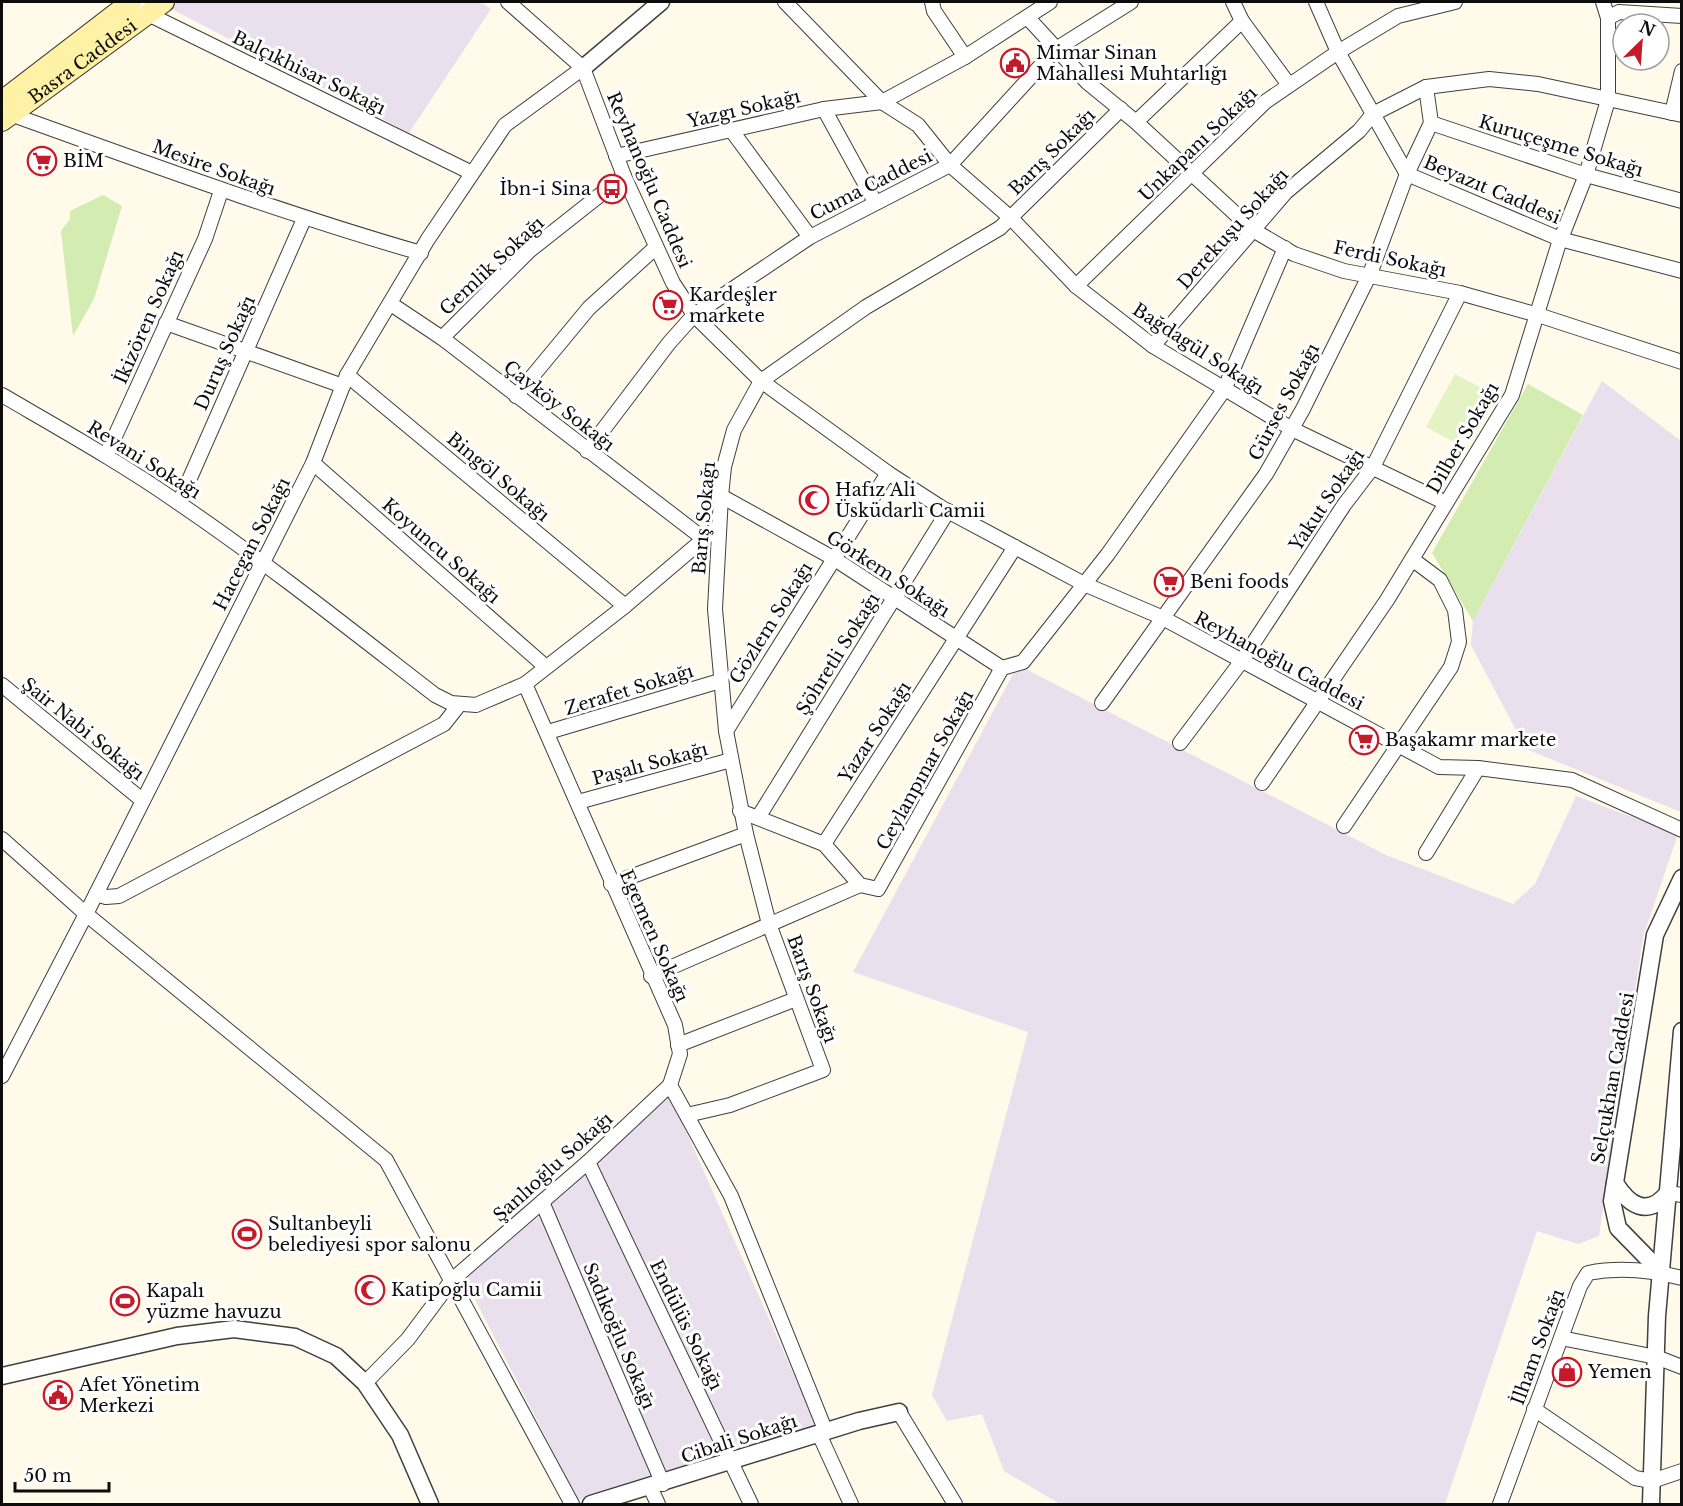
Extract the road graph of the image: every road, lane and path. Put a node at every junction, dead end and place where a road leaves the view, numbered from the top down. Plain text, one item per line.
1 (132, 2) edge
2 (164, 2) edge
3 (662, 2) edge
4 (785, 2) edge
5 (932, 2) edge
6 (1050, 2) edge
7 (1131, 2) edge
8 (1233, 2) edge
9 (1316, 2) edge
10 (1455, 2) edge
11 (1603, 2) edge
12 (513, 3) edge
13 (148, 14) junction
14 (1682, 16) edge
15 (1028, 18) junction
16 (1608, 18) junction
17 (1242, 21) junction
18 (1056, 49) junction
19 (1338, 52) junction
20 (965, 57) junction
21 (583, 68) junction
22 (1682, 71) edge
23 (1289, 85) junction
24 (1426, 87) junction
25 (1608, 100) junction
26 (882, 102) junction
27 (824, 109) junction
28 (1121, 109) junction
29 (4, 110) edge
30 (1373, 114) junction
31 (1677, 114) edge
32 (1136, 122) junction
33 (1431, 123) junction
34 (732, 131) junction
35 (615, 156) junction
36 (950, 165) junction
37 (472, 173) junction
38 (1193, 173) junction
39 (1407, 174) junction
40 (1586, 175) junction
41 (624, 176) junction
42 (221, 190) junction
43 (1682, 201) edge
44 (875, 202) junction
45 (304, 219) junction
46 (1012, 219) junction
47 (1253, 230) junction
48 (810, 237) junction
49 (1560, 239) junction
50 (655, 248) junction
51 (1285, 248) junction
52 (421, 254) junction
53 (1682, 272) edge
54 (1370, 274) junction
55 (1076, 286) junction
56 (1460, 293) junction
57 (391, 304) junction
58 (694, 315) junction
59 (1538, 315) junction
60 (166, 323) junction
61 (442, 338) junction
62 (1153, 346) junction
63 (244, 353) junction
64 (1682, 362) edge
65 (345, 381) junction
66 (761, 381) junction
67 (1224, 390) junction
68 (2, 395) edge
69 (516, 396) junction
70 (1292, 429) junction
71 (587, 451) junction
72 (106, 456) junction
73 (313, 463) junction
74 (1373, 467) junction
75 (888, 473) junction
76 (721, 496) junction
77 (179, 502) junction
78 (1446, 503) junction
79 (948, 512) junction
80 (719, 526) junction
81 (704, 539) junction
82 (1016, 547) junction
83 (833, 558) junction
84 (1412, 559) junction
85 (263, 562) junction
86 (1084, 584) junction
87 (894, 599) junction
88 (625, 606) junction
89 (1161, 617) junction
90 (957, 640) junction
91 (1241, 662) junction
92 (546, 667) junction
93 (1002, 668) junction
94 (720, 681) junction
95 (525, 684) junction
96 (2, 686) edge
97 (1317, 702) junction
98 (1102, 703) dead end
99 (459, 705) junction
100 (726, 731) junction
101 (548, 732) junction
102 (1180, 743) dead end
103 (1398, 746) junction
104 (731, 760) junction
105 (1478, 768) junction
106 (1262, 783) dead end
107 (142, 800) junction
108 (578, 802) junction
109 (740, 811) junction
110 (759, 816) junction
111 (1344, 826) dead end
112 (1682, 830) edge
113 (746, 834) junction
114 (2, 839) edge
115 (824, 844) junction
116 (1426, 853) dead end
117 (1682, 878) edge
118 (611, 884) junction
119 (860, 885) junction
120 (96, 894) junction
121 (86, 914) junction
122 (770, 924) junction
123 (651, 976) junction
124 (796, 999) junction
125 (1682, 1031) edge
126 (678, 1045) junction
127 (2, 1076) edge
128 (670, 1085) junction
129 (1679, 1100) edge
130 (687, 1116) junction
131 (588, 1162) junction
132 (1615, 1183) junction
133 (1675, 1194) edge
134 (542, 1202) junction
135 (1661, 1272) junction
136 (1682, 1278) edge
137 (452, 1280) junction
138 (1561, 1338) junction
139 (1656, 1357) junction
140 (1682, 1367) edge
141 (2, 1377) edge
142 (365, 1383) junction
143 (1534, 1409) junction
144 (899, 1412) joint
145 (822, 1433) junction
146 (732, 1462) junction
147 (1682, 1471) edge
148 (1652, 1481) junction
149 (657, 1486) junction
150 (430, 1504) edge
151 (572, 1504) edge
152 (593, 1504) edge
153 (658, 1504) edge
154 (751, 1504) edge
155 (851, 1504) edge
156 (955, 1504) edge
157 (1502, 1504) edge
158 (1651, 1504) edge

1 - 13 street, Balçıkhisar Sokağı
1 - 29 main road, Basra Caddesi
2 - 13 main road, Basra Caddesi
3 - 21 street
4 - 26 street, Bağdagül Sokağı
5 - 20 street
6 - 15 street
7 - 18 street, Cuma Caddesi
8 - 17 street
9 - 19 street, Beyazıt Caddesi
10 - 19 street, Unkapanı Sokağı
11 - 16 street, Dilber Sokağı
12 - 21 street, Reyhanoğlu Caddesi
13 - 29 main road, Basra Caddesi
13 - 37 street, Balçıkhisar Sokağı
14 - 16 street
15 - 18 street, Ferdi Sokağı
15 - 20 street
16 - 25 street, Dilber Sokağı
17 - 23 street
17 - 32 street
18 - 28 street, Ferdi Sokağı
18 - 36 street, Cuma Caddesi
19 - 23 street, Unkapanı Sokağı
19 - 30 street, Beyazıt Caddesi
20 - 26 street
21 - 35 street, Reyhanoğlu Caddesi
21 - 37 street, Hacegan Sokağı
22 - 31 street
23 - 38 street, Unkapanı Sokağı
24 - 25 street, Derekuşu Sokağı
24 - 30 street, Derekuşu Sokağı
24 - 33 street
25 - 31 street, Derekuşu Sokağı
25 - 40 street, Dilber Sokağı
26 - 27 street, Yazgı Sokağı
26 - 36 street, Bağdagül Sokağı
27 - 34 street, Yazgı Sokağı
27 - 44 street
28 - 32 street, Ferdi Sokağı
28 - 46 street, Barış Sokağı
29 - 42 street, Mesire Sokağı
30 - 39 street, Beyazıt Caddesi
30 - 47 street, Derekuşu Sokağı
32 - 38 street, Ferdi Sokağı
33 - 39 street, Gürses Sokağı
33 - 40 street, Kuruçeşme Sokağı
34 - 35 street, Yazgı Sokağı
34 - 48 street
35 - 41 street, Reyhanoğlu Caddesi
36 - 44 street, Cuma Caddesi
36 - 46 street, Bağdagül Sokağı
37 - 52 street, Hacegan Sokağı
38 - 47 street, Ferdi Sokağı
38 - 55 street, Unkapanı Sokağı
39 - 49 street, Beyazıt Caddesi
39 - 54 street, Gürses Sokağı
40 - 43 street, Kuruçeşme Sokağı
40 - 49 street, Dilber Sokağı
41 - 50 street, Reyhanoğlu Caddesi
41 - 61 street, Gemlik Sokağı
42 - 45 street, Mesire Sokağı
42 - 60 street, İkizören Sokağı
44 - 48 street, Cuma Caddesi
45 - 52 street, Mesire Sokağı
45 - 63 street, Duruş Sokağı
46 - 55 street, Bağdagül Sokağı
46 - 66 street, Barış Sokağı
47 - 51 street, Ferdi Sokağı
47 - 62 street, Derekuşu Sokağı
48 - 58 street, Cuma Caddesi
49 - 53 street, Beyazıt Caddesi
49 - 59 street, Dilber Sokağı
50 - 58 street, Reyhanoğlu Caddesi
50 - 69 street
51 - 54 street, Ferdi Sokağı
51 - 67 street
52 - 57 street, Hacegan Sokağı
54 - 56 street, Ferdi Sokağı
54 - 70 street, Gürses Sokağı
55 - 62 street, Bağdagül Sokağı
56 - 59 street, Ferdi Sokağı
56 - 74 street, Yakut Sokağı
57 - 61 street, Çayköy Sokağı
57 - 65 street, Hacegan Sokağı
58 - 66 street, Reyhanoğlu Caddesi
58 - 71 street, Cuma Caddesi
59 - 64 street, Ferdi Sokağı
59 - 78 street, Dilber Sokağı
60 - 63 street
60 - 72 street, İkizören Sokağı
61 - 69 street, Çayköy Sokağı
62 - 67 street, Bağdagül Sokağı
63 - 65 street
63 - 77 street, Duruş Sokağı
65 - 73 street, Hacegan Sokağı
65 - 88 street, Bingöl Sokağı
66 - 75 street, Reyhanoğlu Caddesi
66 - 76 street, Barış Sokağı
67 - 70 street, Bağdagül Sokağı
67 - 86 street
68 - 72 street, Revani Sokağı
69 - 71 street, Çayköy Sokağı
70 - 74 street, Bağdagül Sokağı
70 - 89 street, Gürses Sokağı
71 - 81 street, Çayköy Sokağı
72 - 77 street, Revani Sokağı
73 - 85 street, Hacegan Sokağı
73 - 92 street, Koyuncu Sokağı
74 - 78 street, Bağdagül Sokağı
74 - 91 street, Yakut Sokağı
75 - 79 street, Reyhanoğlu Caddesi
75 - 83 street, Gözlem Sokağı
76 - 80 street, Barış Sokağı
76 - 83 street, Görkem Sokağı
77 - 85 street, Revani Sokağı
78 - 84 street, Dilber Sokağı
79 - 82 street, Reyhanoğlu Caddesi
79 - 87 street, Şöhretli Sokağı
80 - 81 street
80 - 94 street, Barış Sokağı
81 - 88 street
82 - 86 street, Reyhanoğlu Caddesi
82 - 90 street, Yazar Sokağı
83 - 87 street, Görkem Sokağı
83 - 100 street, Gözlem Sokağı
84 - 97 street, Dilber Sokağı
84 - 103 street
85 - 99 street, Revani Sokağı
85 - 107 street, Hacegan Sokağı
86 - 89 street, Reyhanoğlu Caddesi
86 - 93 street
87 - 90 street, Görkem Sokağı
87 - 110 street, Şöhretli Sokağı
88 - 92 street
89 - 91 street, Reyhanoğlu Caddesi
89 - 98 street, Gürses Sokağı
90 - 93 street, Görkem Sokağı
90 - 115 street, Yazar Sokağı
91 - 97 street, Reyhanoğlu Caddesi
91 - 102 street, Yakut Sokağı
92 - 95 street
93 - 119 street, Ceylanpınar Sokağı
94 - 100 street, Barış Sokağı
94 - 101 street, Zerafet Sokağı
95 - 99 street
95 - 101 street, Egemen Sokağı
96 - 107 street, Şair Nabi Sokağı
97 - 103 street, Reyhanoğlu Caddesi
97 - 106 street, Dilber Sokağı
99 - 120 street
100 - 104 street, Barış Sokağı
101 - 108 street, Egemen Sokağı
103 - 105 street, Reyhanoğlu Caddesi
103 - 111 street
104 - 108 street, Paşalı Sokağı
104 - 109 street, Barış Sokağı
105 - 112 street, Reyhanoğlu Caddesi
105 - 116 street
107 - 120 street, Hacegan Sokağı
108 - 118 street, Egemen Sokağı
109 - 110 street
109 - 113 street, Barış Sokağı
110 - 115 street
113 - 118 street
113 - 122 street, Barış Sokağı
114 - 121 street
115 - 119 street
117 - 132 street, Selçukhan Caddesi
118 - 123 street, Egemen Sokağı
119 - 122 street
120 - 121 street, Hacegan Sokağı
121 - 127 street, Hacegan Sokağı
121 - 137 street
122 - 123 street
122 - 124 street, Barış Sokağı
123 - 126 street, Egemen Sokağı
124 - 126 street
124 - 130 street, Barış Sokağı
125 - 129 street
126 - 128 street, Egemen Sokağı
128 - 130 street
128 - 131 street, Şanlıoğlu Sokağı
129 - 133 street
130 - 145 street
131 - 134 street, Şanlıoğlu Sokağı
131 - 146 street, Endülüs Sokağı
132 - 133 street
132 - 135 street, Selçukhan Caddesi
133 - 135 street
134 - 137 street, Şanlıoğlu Sokağı
134 - 149 street, Sadıkoğlu Sokağı
135 - 136 street
135 - 138 street, İlham Sokağı
135 - 139 street
137 - 142 street, Şanlıoğlu Sokağı
137 - 151 street
138 - 139 street
138 - 143 street, İlham Sokağı
139 - 140 street
139 - 148 street
141 - 142 street
142 - 150 street
143 - 148 street
143 - 157 street, İlham Sokağı
144 - 145 street, Cibali Sokağı
144 - 156 street
145 - 146 street, Cibali Sokağı
145 - 155 street
146 - 149 street, Cibali Sokağı
146 - 154 street, Endülüs Sokağı
147 - 148 street
148 - 158 street
149 - 152 street, Cibali Sokağı
149 - 153 street, Sadıkoğlu Sokağı

